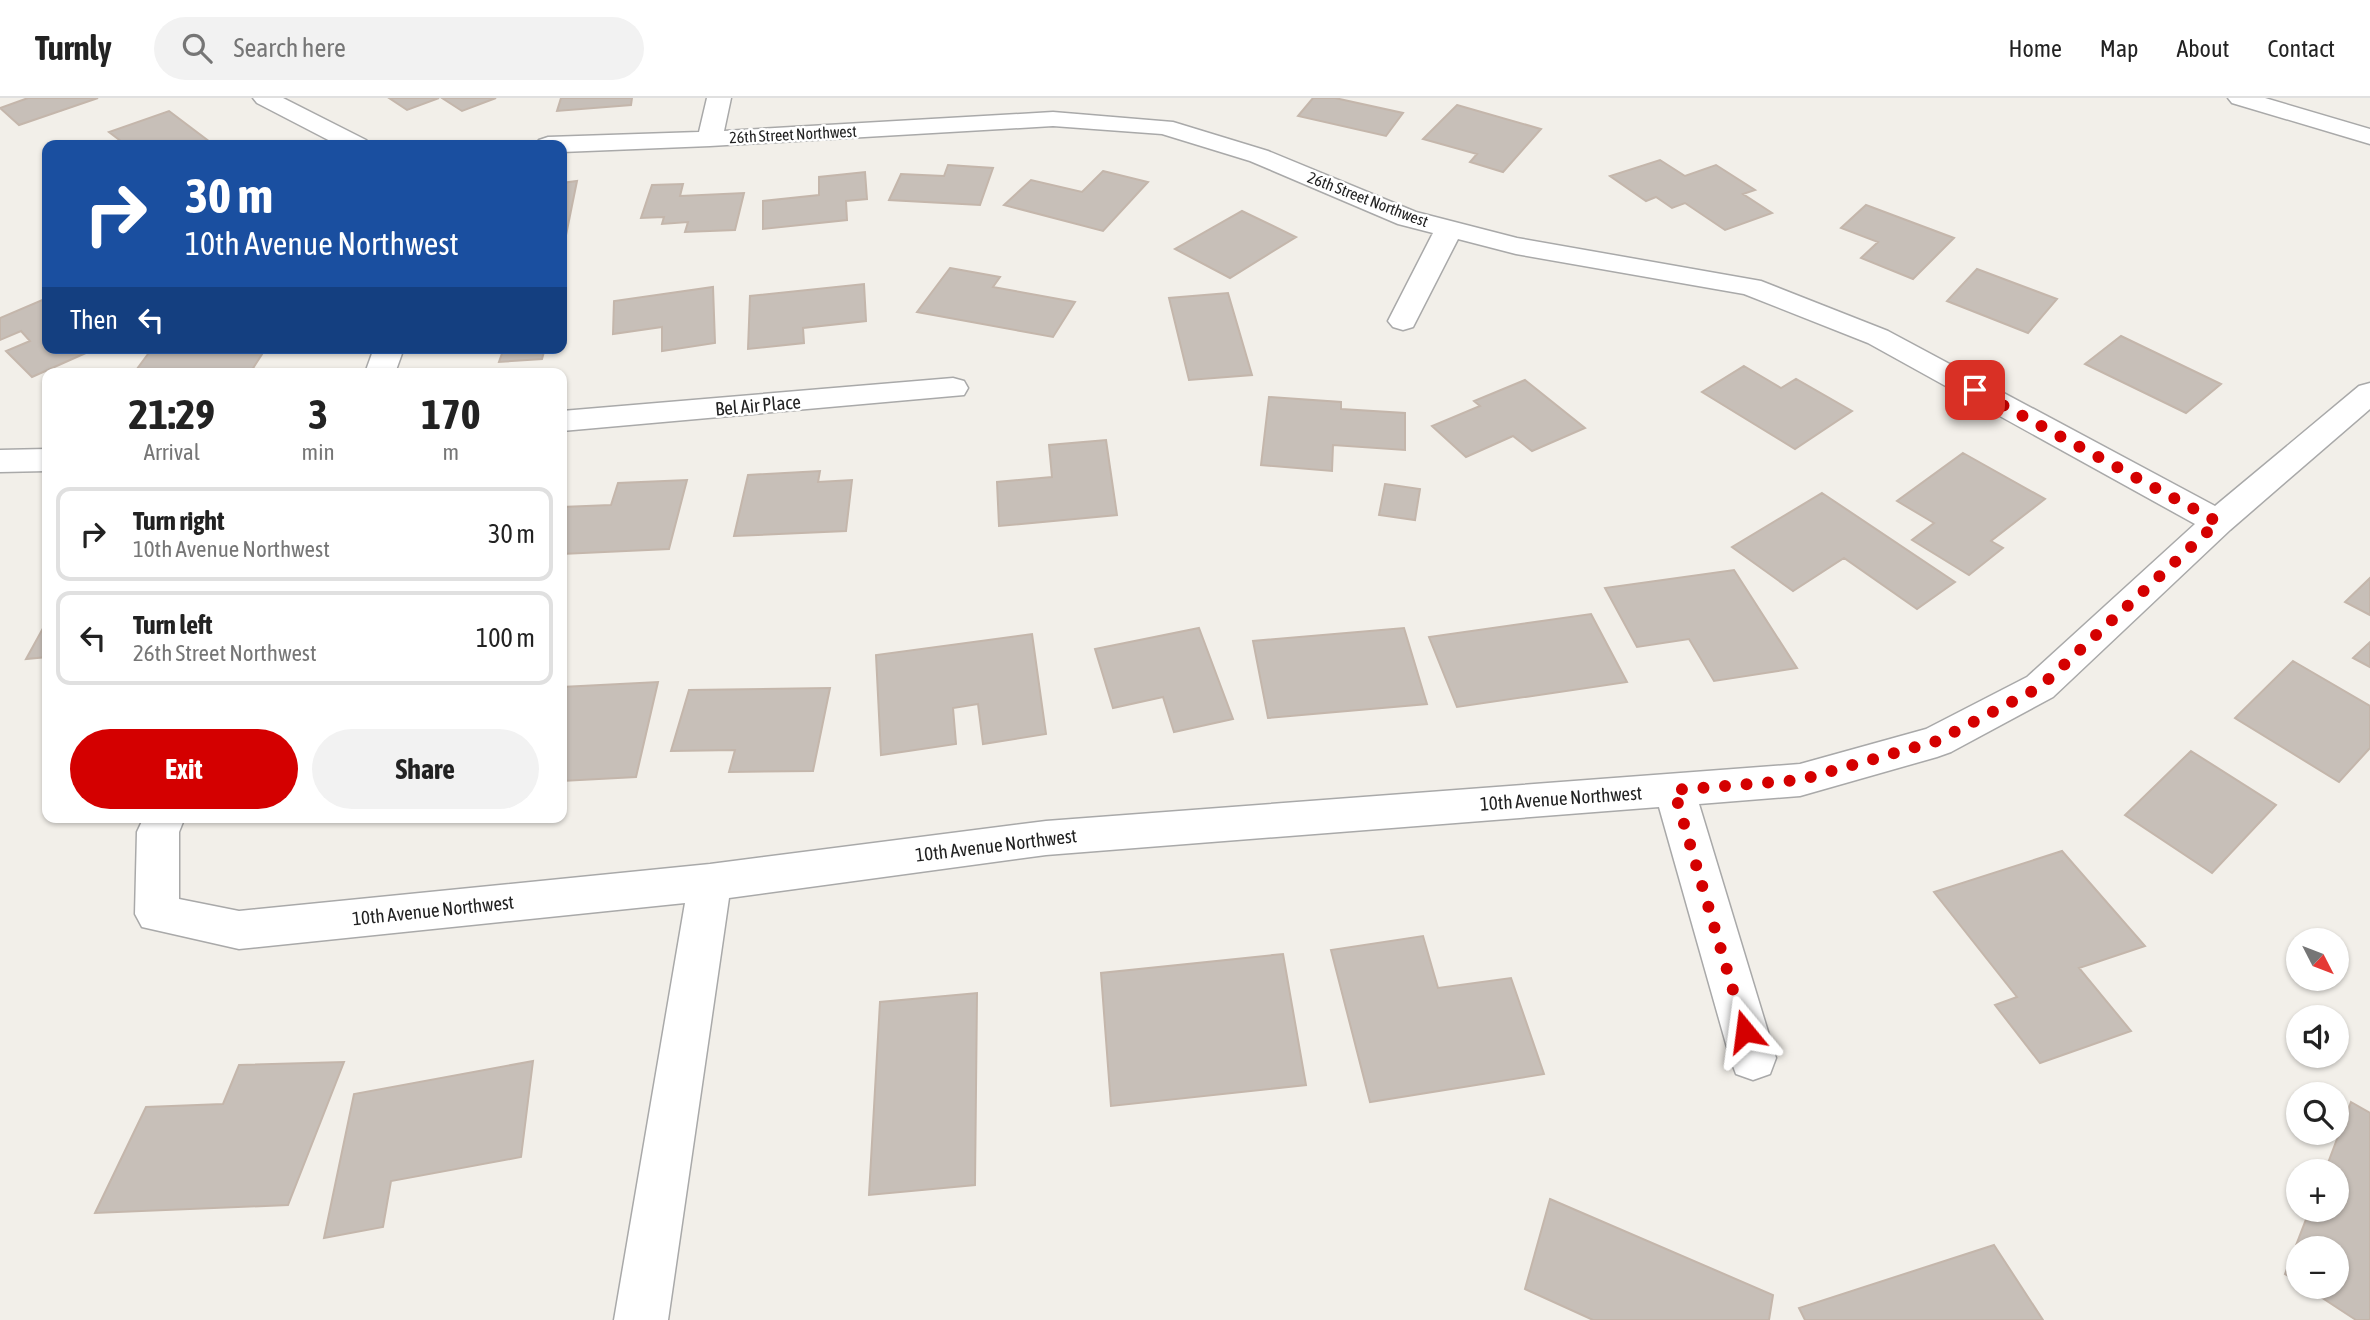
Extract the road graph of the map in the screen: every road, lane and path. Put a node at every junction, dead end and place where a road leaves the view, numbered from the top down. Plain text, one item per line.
1 (265, 98) edge
2 (719, 98) edge
3 (2240, 98) edge
4 (2370, 137) edge
5 (710, 139) junction
6 (347, 140) edge
7 (567, 144) edge
8 (1449, 229) junction
9 (1403, 321) dead end
10 (953, 388) dead end
11 (2370, 393) edge
12 (567, 421) edge
13 (42, 460) edge
14 (0, 461) edge
15 (2218, 522) junction
16 (1674, 790) junction
17 (162, 823) edge
18 (710, 882) junction
19 (1753, 1058) dead end
20 (641, 1320) edge

1 - 6 street
2 - 5 street
3 - 4 street
5 - 7 street, 26th Street Northwest
5 - 8 street, 26th Street Northwest
8 - 9 street
8 - 15 street, 26th Street Northwest
10 - 12 street, Bel Air Place
11 - 15 street, 10th Avenue Northwest
13 - 14 street
15 - 16 street, 10th Avenue Northwest
16 - 18 street, 10th Avenue Northwest
16 - 19 street
17 - 18 street, 10th Avenue Northwest
18 - 20 street

